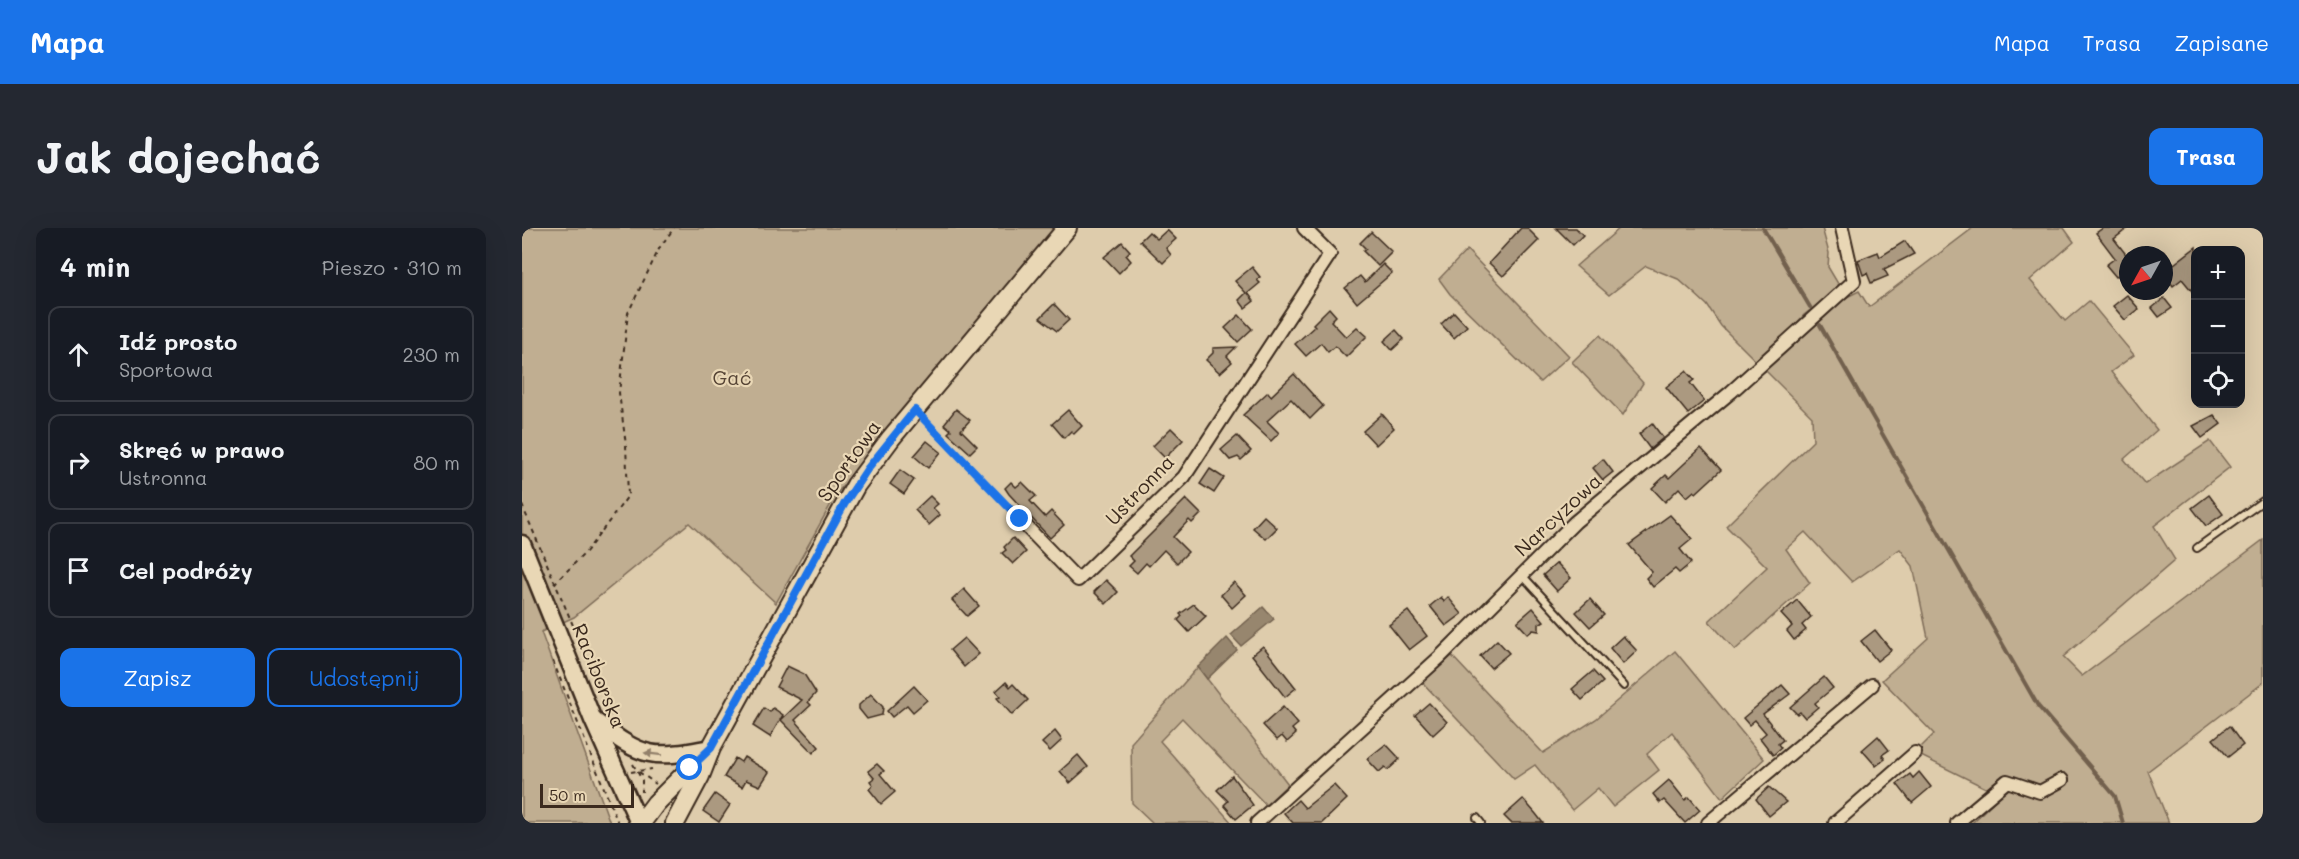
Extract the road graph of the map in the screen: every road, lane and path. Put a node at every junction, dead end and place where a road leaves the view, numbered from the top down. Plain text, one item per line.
1 (674, 228) edge
2 (1067, 228) edge
3 (1304, 228) edge
4 (1842, 228) edge
5 (916, 426) dead end
6 (2263, 501) edge
7 (522, 505) edge
8 (1020, 519) joint
9 (522, 544) edge
10 (2197, 548) dead end
11 (1522, 575) junction
12 (544, 595) junction
13 (1872, 685) dead end
14 (1624, 686) dead end
15 (593, 720) junction
16 (614, 721) dead end
17 (711, 748) junction
18 (1915, 753) dead end
19 (2062, 780) dead end
20 (671, 821) edge
21 (640, 823) edge
22 (1257, 823) edge
23 (1708, 823) edge
24 (1835, 823) edge
25 (1957, 823) edge

1 - 12 path
2 - 17 main road, Sportowa
3 - 8 street, Ustronna
4 - 11 street, Narcyzowa
5 - 8 path
6 - 10 lane
7 - 16 path
9 - 12 main road, Raciborska
11 - 14 lane
11 - 22 street, Narcyzowa
12 - 15 main road, Raciborska
13 - 23 street
17 -> 15 main road
15 - 21 main road, Raciborska
17 - 20 main road, Sportowa
17 - 21 main road, Sportowa
18 - 24 street
19 - 25 street

